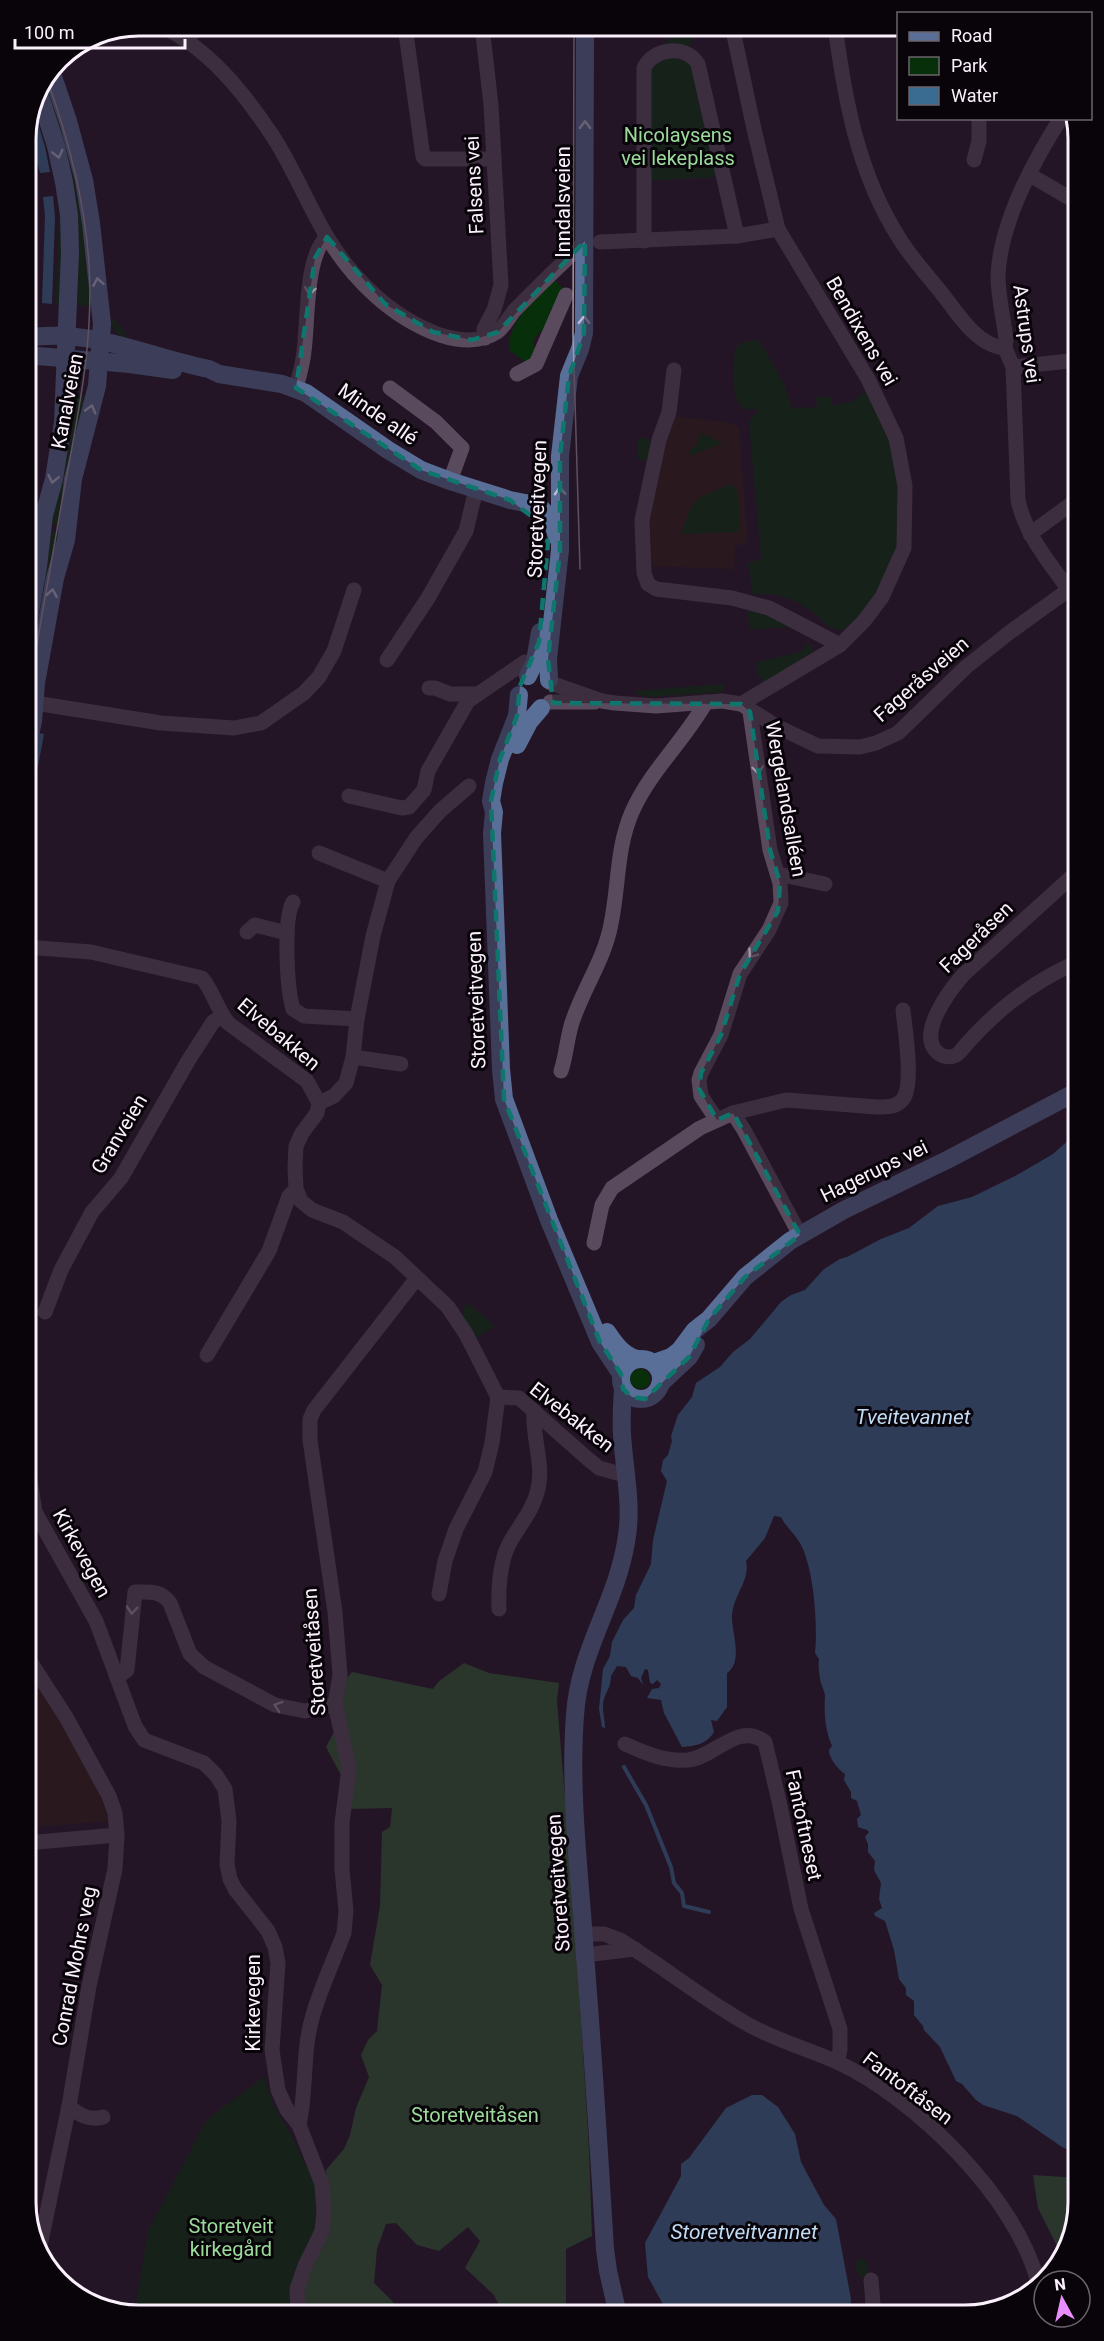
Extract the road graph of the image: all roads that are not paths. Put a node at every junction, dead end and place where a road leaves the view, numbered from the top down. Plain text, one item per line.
1 (201, 36) edge
2 (406, 36) edge
3 (484, 36) edge
4 (585, 36) edge
5 (734, 36) edge
6 (837, 36) edge
7 (54, 81) edge
8 (43, 105) edge
9 (979, 120) edge
10 (1060, 120) edge
11 (493, 159) junction
12 (974, 159) dead end
13 (1030, 175) junction
14 (1068, 197) edge
15 (778, 229) junction
16 (737, 236) junction
17 (327, 237) junction
18 (593, 241) junction
19 (644, 241) junction
20 (566, 295) dead end
21 (66, 336) junction
22 (36, 338) edge
23 (485, 338) junction
24 (101, 340) junction
25 (1005, 348) junction
26 (36, 356) edge
27 (65, 358) junction
28 (99, 361) junction
29 (1068, 361) edge
30 (1013, 368) junction
31 (674, 370) dead end
32 (219, 374) junction
33 (517, 374) dead end
34 (569, 376) joint
35 (296, 388) junction
36 (390, 388) dead end
37 (450, 481) junction
38 (476, 489) junction
39 (510, 500) junction
40 (1068, 506) edge
41 (1030, 534) junction
42 (560, 550) junction
43 (36, 578) edge
44 (1068, 581) edge
45 (545, 589) joint
46 (354, 590) dead end
47 (1068, 591) edge
48 (840, 645) junction
49 (387, 660) dead end
50 (527, 669) junction
51 (550, 681) junction
52 (36, 683) edge
53 (429, 688) dead end
54 (478, 694) junction
55 (519, 695) junction
56 (602, 701) junction
57 (706, 702) junction
58 (36, 703) edge
59 (545, 705) junction
60 (746, 708) junction
61 (469, 786) dead end
62 (424, 790) junction
63 (349, 796) dead end
64 (440, 811) junction
65 (494, 812) junction
66 (319, 853) dead end
67 (778, 874) junction
68 (388, 880) junction
69 (1068, 880) edge
70 (825, 884) dead end
71 (292, 902) dead end
72 (247, 932) dead end
73 (287, 933) junction
74 (36, 949) edge
75 (1068, 967) edge
76 (903, 1010) dead end
77 (222, 1016) junction
78 (357, 1019) junction
79 (353, 1057) junction
80 (400, 1064) dead end
81 (561, 1071) dead end
82 (1068, 1096) edge
83 (320, 1103) junction
84 (733, 1113) junction
85 (717, 1119) junction
86 (536, 1181) junction
87 (299, 1195) junction
88 (800, 1235) junction
89 (594, 1243) dead end
90 (417, 1278) junction
91 (45, 1312) dead end
92 (709, 1319) junction
93 (207, 1355) dead end
94 (646, 1361) junction
95 (622, 1381) junction
96 (655, 1390) junction
97 (498, 1397) junction
98 (534, 1412) junction
99 (625, 1453) junction
100 (617, 1473) dead end
101 (36, 1521) edge
102 (439, 1594) dead end
103 (499, 1609) dead end
104 (36, 1670) edge
105 (117, 1677) junction
106 (335, 1704) junction
107 (625, 1743) dead end
108 (117, 1835) junction
109 (36, 1842) edge
110 (584, 1934) junction
111 (635, 1949) junction
112 (585, 1955) junction
113 (837, 2062) junction
114 (69, 2106) junction
115 (103, 2117) dead end
116 (299, 2125) junction
117 (42, 2235) edge
118 (1033, 2269) edge
119 (871, 2280) dead end
120 (298, 2305) edge
121 (616, 2305) edge
122 (873, 2305) edge

1 - 17 street
2 - 11 street
3 - 11 street, Falsens vei
18 -> 4 main road, Inndalsveien
5 - 15 street, Bendixens vei
6 - 25 street
24 -> 7 main road, Kanalveien
8 -> 21 main road, Kanalveien
9 - 12 street
10 - 13 street, Astrups vei
11 - 23 street, Falsens vei
13 - 14 street
13 - 25 street, Astrups vei
15 - 16 street
15 - 48 street, Bendixens vei
16 - 19 street
16 - 19 street
17 - 23 street
17 -> 35 street
18 - 19 street
18 - 23 street
34 -> 18 main road, Inndalsveien
20 - 33 street
21 - 22 main road, Minde allé
21 - 24 main road, Minde allé
21 - 27 main road, Kanalveien
24 - 28 main road, Kanalveien
24 - 32 main road, Minde allé
25 - 30 street, Astrups vei
26 - 27 main road, Minde allé
27 - 28 main road, Minde allé
27 -> 43 main road, Kanalveien
28 - 32 main road, Minde allé
52 -> 28 main road, Kanalveien
29 - 30 street
30 - 41 street, Astrups vei
31 - 48 street
32 - 35 main road, Minde allé
42 -> 34 main road, Storetveitvegen
35 - 37 main road, Minde allé
36 - 37 street
37 - 38 main road, Minde allé
38 - 39 main road, Minde allé
38 - 49 street
39 - 42 main road, Minde allé
39 - 45 main road, Minde allé
40 - 41 street
41 - 44 street, Astrups vei
42 - 51 main road, Storetveitvegen
45 - 50 main road, Storetveitvegen
46 - 58 street
47 - 60 street, Fageråsveien
48 - 60 street, Bendixens vei
50 - 51 main road
50 - 54 street
50 - 55 main road
51 - 56 street, Fageråsveien
51 - 59 main road
53 - 54 street
54 - 62 street
55 - 59 main road
55 - 65 main road, Storetveitvegen
56 - 57 street, Fageråsveien
56 - 59 street, Fageråsveien
57 - 60 street, Fageråsveien
57 - 81 street
59 - 65 main road, Storetveitvegen
60 -> 67 street, Wergelandsalléen
61 - 64 street
62 - 63 street
62 - 64 street
64 - 68 street
65 - 86 main road, Storetveitvegen
66 - 68 street
67 - 70 street
67 -> 85 street, Wergelandsalléen
68 - 78 street
69 - 75 street, Fageråsen
71 - 73 street
72 - 73 street
73 - 78 street
74 - 77 street, Elvebakken
76 - 84 street
77 - 83 street, Elvebakken
77 - 91 street, Granveien
78 - 79 street
79 - 80 street
79 - 83 street
82 - 88 main road, Hagerups vei
83 - 87 street, Elvebakken
84 - 85 street
84 - 88 street
85 - 89 street
86 - 94 main road, Storetveitvegen
86 - 95 main road, Storetveitvegen
87 - 90 street, Elvebakken
87 - 93 street, Elvebakken
88 - 92 main road, Hagerups vei
90 - 97 street, Elvebakken
90 - 106 street, Storetveitåsen
92 - 94 main road, Hagerups vei
92 - 96 main road, Hagerups vei
94 - 95 main road
94 - 96 main road
95 - 96 main road
95 - 99 main road, Storetveitvegen
96 - 99 main road, Storetveitvegen
97 - 98 street, Elvebakken
97 - 102 street
98 - 100 street, Elvebakken
98 - 103 street
99 - 110 main road, Storetveitvegen
101 - 105 street, Kirkevegen
104 - 108 street, Conrad Mohrs veg
106 -> 105 street
105 - 116 street, Kirkevegen
106 - 116 street, Storetveitåsen
107 - 113 street, Fantoftneset
108 - 109 street
108 - 114 street, Conrad Mohrs veg
110 - 111 street, Fantoftåsen
110 - 112 main road, Storetveitvegen
111 - 112 street
111 - 113 street, Fantoftåsen
112 - 121 main road, Storetveitvegen
113 - 118 street, Fantoftåsen
114 - 115 street
114 - 117 street, Conrad Mohrs veg
116 - 120 street, Kirkevegen
119 - 122 street

